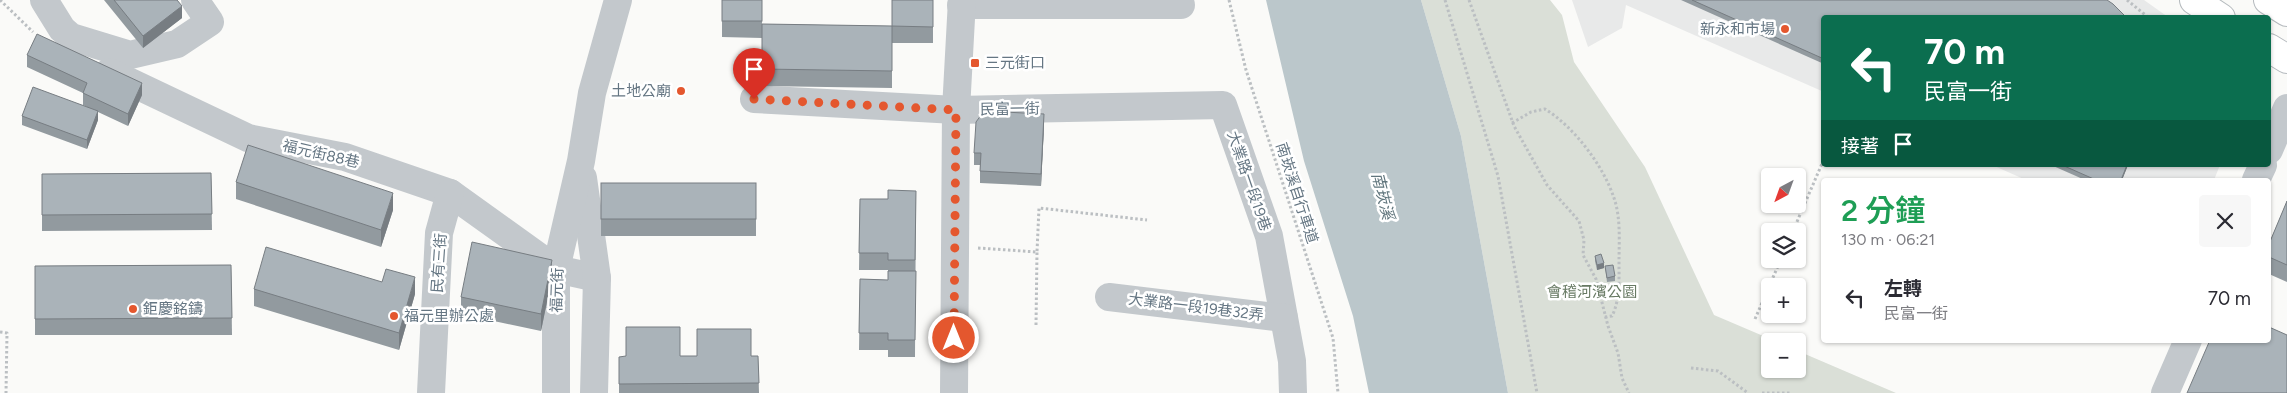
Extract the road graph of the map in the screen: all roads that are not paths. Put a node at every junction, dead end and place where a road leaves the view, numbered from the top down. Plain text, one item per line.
1 (44, 0) edge
2 (195, 0) edge
3 (618, 0) edge
4 (2194, 0) edge
5 (2268, 0) edge
6 (961, 2) edge
7 (1181, 5) dead end
8 (2287, 12) edge
9 (2216, 15) edge
10 (39, 38) edge
11 (67, 44) junction
12 (2271, 49) edge
13 (2287, 59) edge
14 (754, 99) dead end
15 (1086, 107) joint
16 (2287, 108) edge
17 (956, 110) junction
18 (2271, 145) edge
19 (581, 161) junction
20 (450, 193) junction
21 (556, 269) junction
22 (597, 278) junction
23 (1109, 297) dead end
24 (1284, 318) junction
25 (2187, 343) edge
26 (431, 393) edge
27 (556, 393) edge
28 (594, 393) edge
29 (954, 393) edge
30 (1293, 393) edge
31 (2165, 393) edge

1 - 11 street
2 - 11 street
3 - 19 street, 福元街
4 - 9 main road
5 - 8 main road
6 - 7 street
6 - 17 street
10 - 11 street, 福元街88巷
11 - 20 street, 福元街88巷
12 - 13 main road
14 - 17 street, 民富一街
15 - 17 street, 民富一街
15 - 24 street, 大業路一段19巷
16 - 18 street
17 - 29 street
19 - 21 street, 福元街
19 - 22 street, 福元街
20 - 21 street, 福元街88巷
20 - 26 street, 民有三街
21 - 22 street, 福元街88巷
21 - 27 street, 福元街
22 - 28 street, 福元街
23 - 24 street, 大業路一段19巷32弄
24 - 30 street, 大業路一段19巷
25 - 31 street

